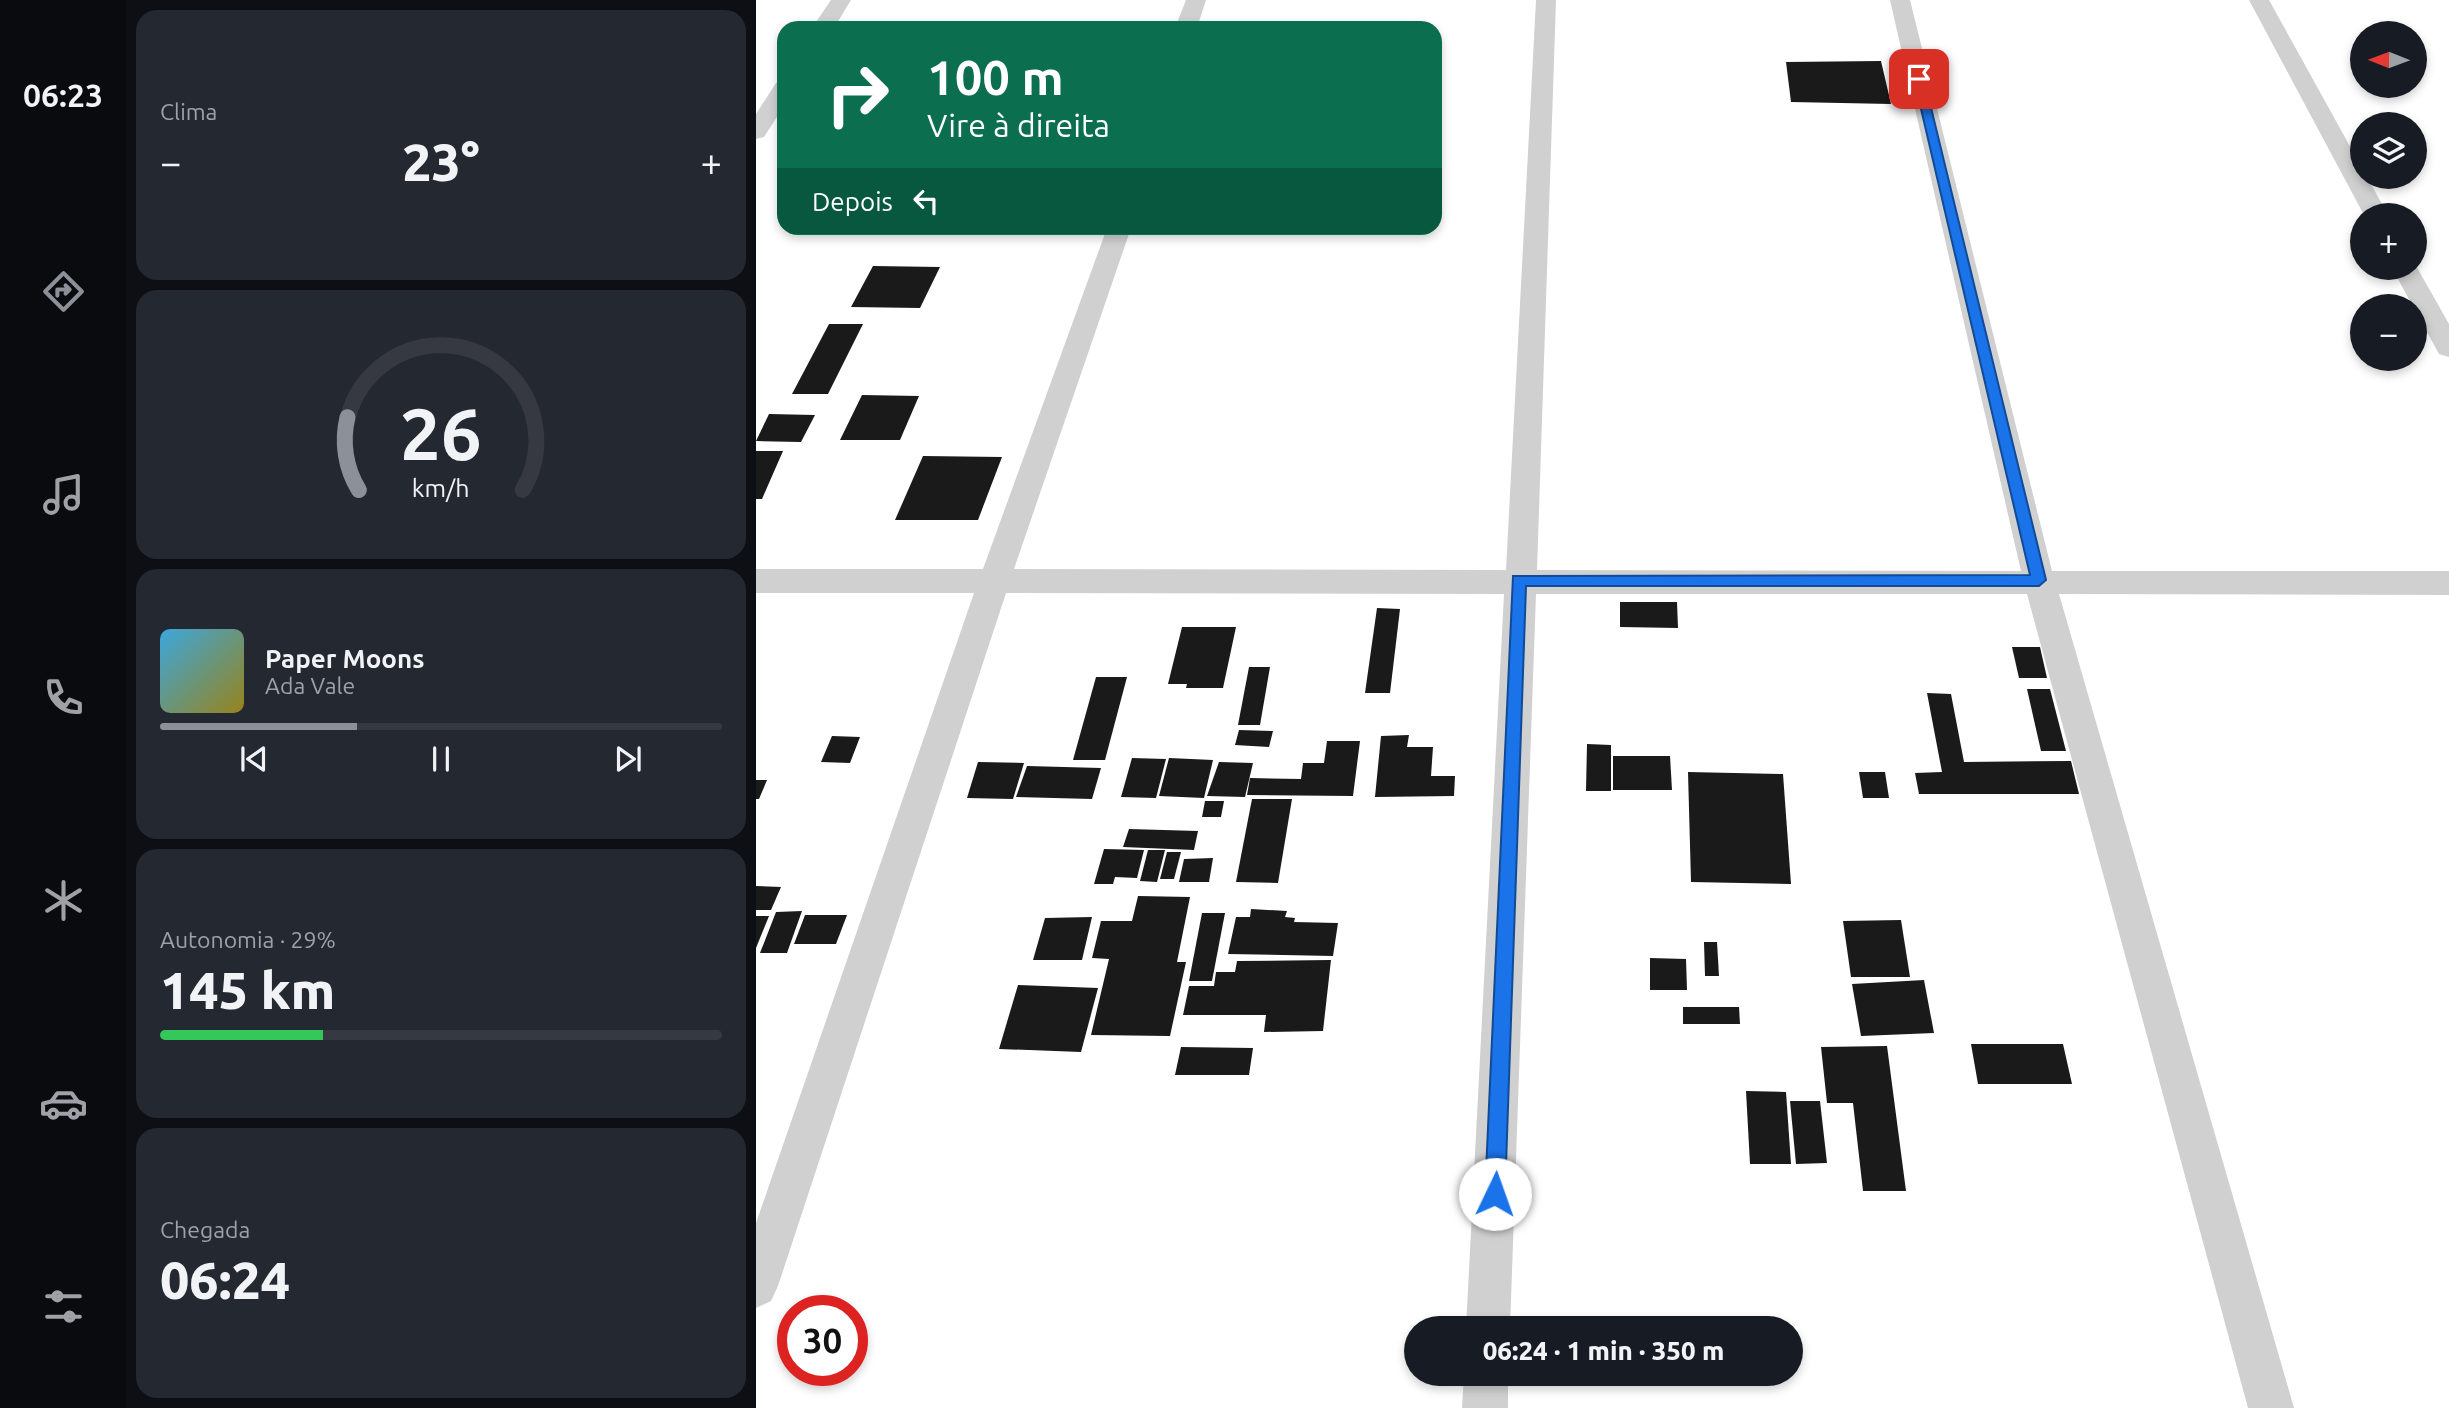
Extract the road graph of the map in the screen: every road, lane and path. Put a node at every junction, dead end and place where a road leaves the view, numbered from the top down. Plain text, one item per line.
1 (841, 0) edge
2 (1196, 0) edge
3 (1546, 0) edge
4 (1900, 0) edge
5 (2259, 0) edge
6 (827, 21) edge
7 (1188, 21) edge
8 (777, 99) edge
9 (756, 132) edge
10 (2369, 203) edge
11 (1116, 235) edge
12 (2412, 280) edge
13 (2449, 348) edge
14 (1519, 580) junction
15 (2039, 580) junction
16 (756, 581) edge
17 (994, 581) junction
18 (2449, 583) edge
19 (756, 1286) edge
20 (1489, 1316) edge
21 (1486, 1386) edge
22 (1485, 1408) edge
23 (2271, 1408) edge

1 - 6 street
2 - 7 street
3 - 14 street
4 - 15 street
5 - 10 street
8 - 9 street
11 - 17 street
12 - 13 street
14 - 15 street
14 - 17 street
14 - 20 street
15 - 18 street
15 - 23 street
16 - 17 street
17 - 19 street
21 - 22 street

